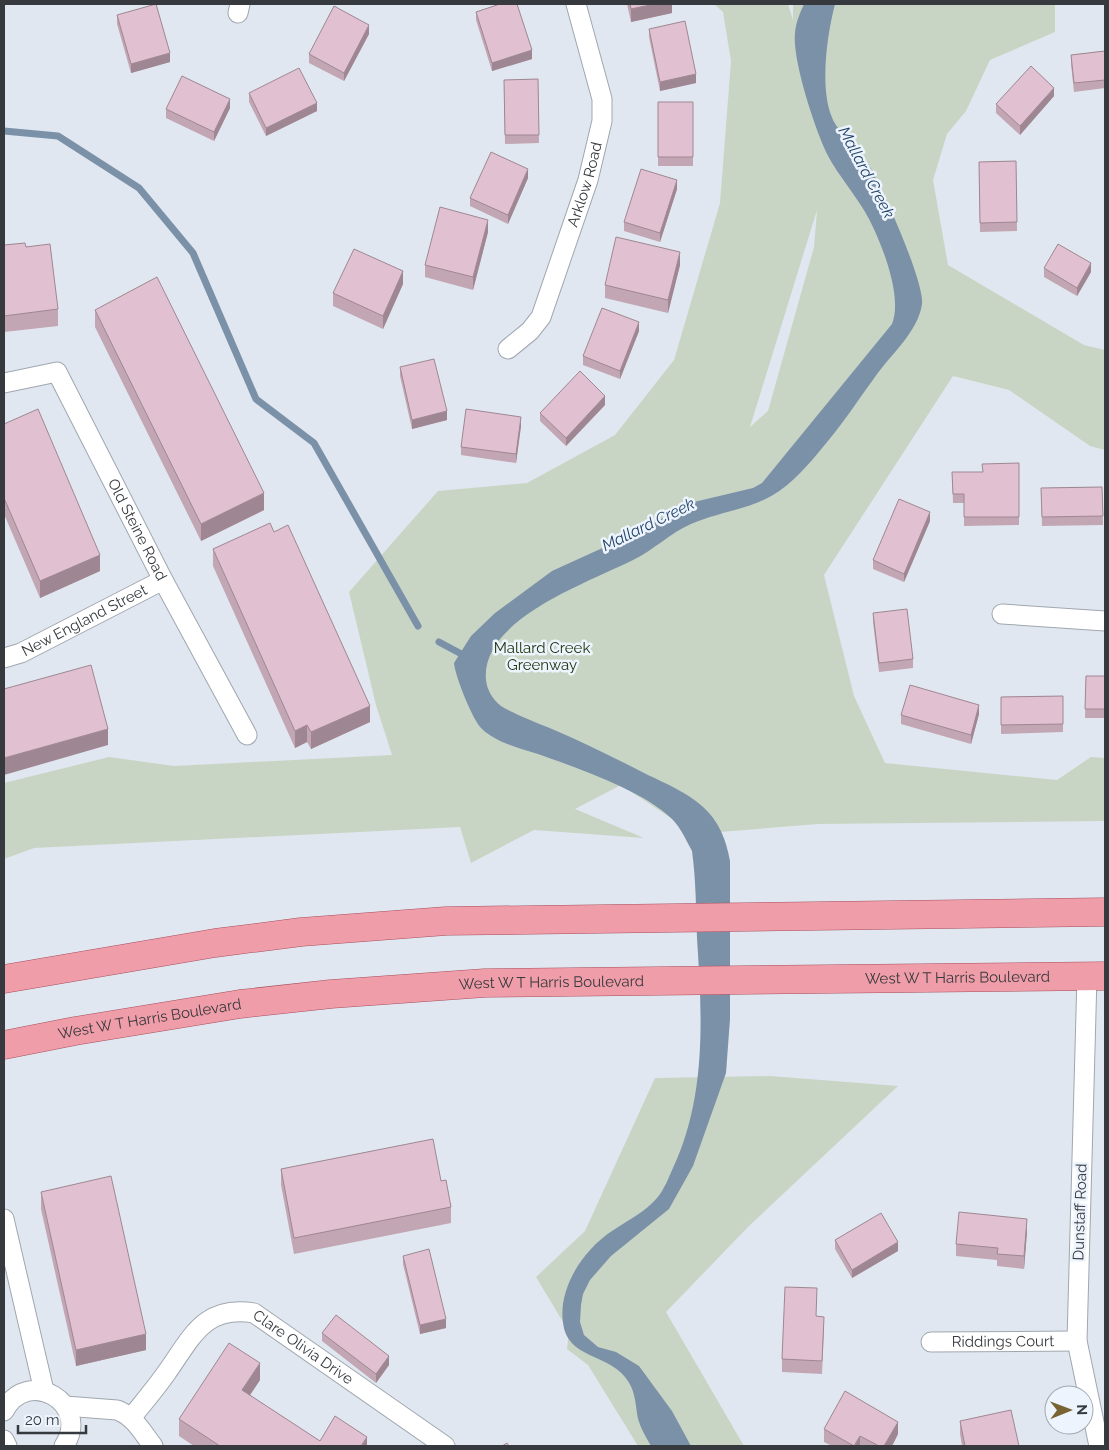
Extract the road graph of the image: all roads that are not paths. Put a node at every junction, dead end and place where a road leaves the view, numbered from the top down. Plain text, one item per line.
1 (576, 4) edge
2 (508, 349) dead end
3 (4, 383) edge
4 (163, 580) junction
5 (1002, 614) dead end
6 (1105, 621) edge
7 (4, 658) edge
8 (247, 735) dead end
9 (1105, 912) edge
10 (1096, 976) edge
11 (4, 979) edge
12 (4, 1045) edge
13 (4, 1220) edge
14 (1076, 1340) junction
15 (931, 1342) dead end
16 (44, 1391) junction
17 (5, 1402) edge
18 (65, 1406) junction
19 (131, 1418) junction
20 (4, 1440) edge
21 (7, 1446) edge
22 (64, 1446) edge
23 (153, 1446) edge
24 (445, 1446) edge
25 (1099, 1446) edge

1 - 2 street, Arklow Road
3 - 4 street, Old Steine Road
4 - 7 street, New England Street
4 - 8 street, Old Steine Road
5 - 6 street
9 - 11 main road
10 - 12 main road, West W T Harris Boulevard
10 - 14 street, Dunstaff Road
13 - 16 street
14 - 15 street, Riddings Court
14 - 25 street, Dunstaff Road
16 - 17 street
16 - 18 street
18 - 19 street
18 - 22 street
19 - 23 street
19 - 24 street, Clare Olivia Drive
20 - 21 street

